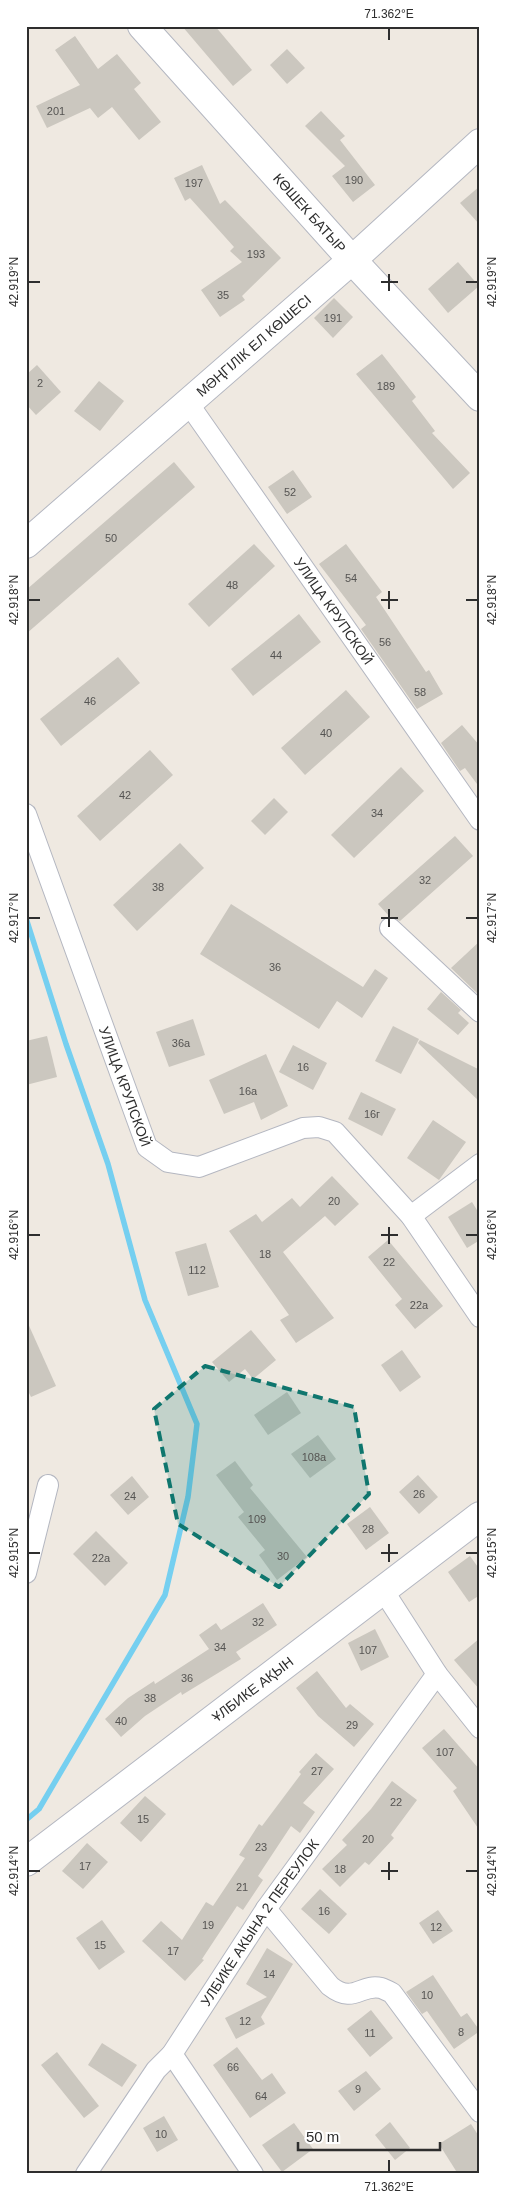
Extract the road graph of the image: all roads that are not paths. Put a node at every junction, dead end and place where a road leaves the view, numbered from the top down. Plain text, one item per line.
1 (142, 26) edge
2 (480, 143) edge
3 (352, 260) junction
4 (480, 397) edge
5 (188, 403) junction
6 (26, 544) edge
7 (26, 814) edge
8 (480, 820) edge
9 (390, 928) dead end
10 (480, 1012) edge
11 (480, 1164) edge
12 (411, 1216) junction
13 (480, 1317) edge
14 (48, 1484) dead end
15 (480, 1516) edge
16 (26, 1573) edge
17 (383, 1590) junction
18 (437, 1674) junction
19 (480, 1728) edge
20 (26, 1862) edge
21 (266, 1909) junction
22 (172, 2054) junction
23 (480, 2112) edge
24 (86, 2174) edge
25 (253, 2174) edge

1 - 3 street, КӨШЕК БАТЫР
2 - 3 street, МӘҢГІЛІК ЕЛ КӨШЕСІ
3 - 4 street, КӨШЕК БАТЫР
3 - 5 street, МӘҢГІЛІК ЕЛ КӨШЕСІ
5 - 6 street, МӘҢГІЛІК ЕЛ КӨШЕСІ
5 - 8 street, УЛИЦА КРУПСКОЙ
7 - 12 street, УЛИЦА КРУПСКОЙ
9 - 10 street
11 - 12 street
12 - 13 street, УЛИЦА КРУПСКОЙ
14 - 16 street
15 - 17 street, ҰЛБИКЕ АҚЫН
17 - 18 street
17 - 20 street, ҰЛБИКЕ АҚЫН
18 - 19 street
18 - 21 street, УЛБИКЕ АКЫНА 2 ПЕРЕУЛОК
21 - 22 street, УЛБИКЕ АКЫНА 2 ПЕРЕУЛОК
21 - 23 street
22 - 24 street, УЛБИКЕ АКЫНА 2 ПЕРЕУЛОК
22 - 25 street

